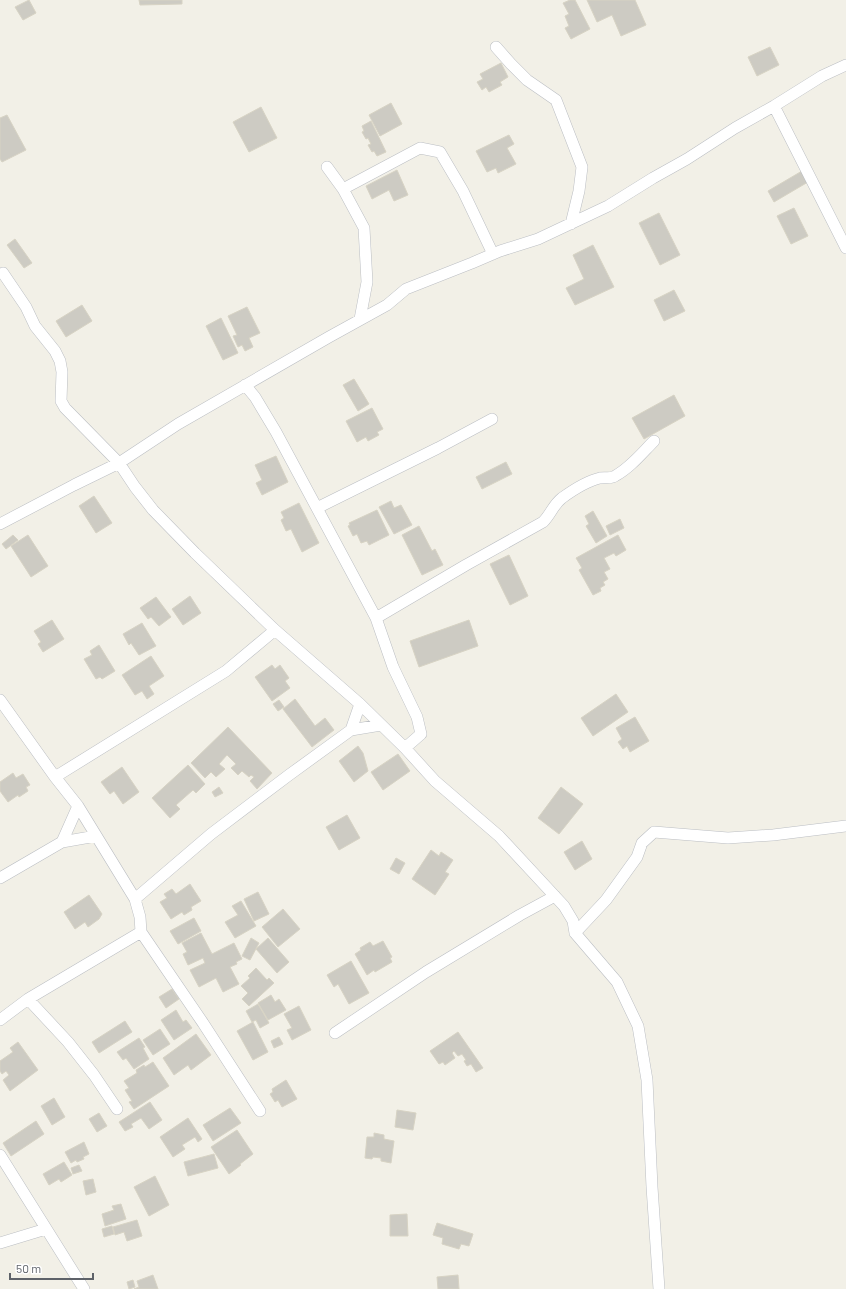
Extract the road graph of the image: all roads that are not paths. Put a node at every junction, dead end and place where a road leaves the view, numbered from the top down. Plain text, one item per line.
1 (496, 47) dead end
2 (846, 64) edge
3 (774, 106) junction
4 (326, 167) dead end
5 (343, 189) junction
6 (571, 224) junction
7 (846, 248) edge
8 (493, 254) junction
9 (3, 273) dead end
10 (360, 319) junction
11 (245, 385) junction
12 (492, 419) dead end
13 (654, 441) dead end
14 (119, 463) junction
15 (317, 508) junction
16 (0, 524) edge
17 (376, 618) junction
18 (274, 630) junction
19 (0, 700) edge
20 (360, 704) junction
21 (4, 713) edge
22 (380, 725) junction
23 (351, 730) junction
24 (405, 748) junction
25 (55, 777) junction
26 (78, 806) junction
27 (846, 826) edge
28 (96, 836) junction
29 (62, 842) junction
30 (0, 878) edge
31 (555, 896) junction
32 (135, 899) junction
33 (141, 932) junction
34 (575, 933) junction
35 (28, 999) junction
36 (0, 1020) edge
37 (335, 1033) dead end
38 (117, 1110) dead end
39 (260, 1110) dead end
40 (0, 1155) edge
41 (46, 1229) junction
42 (0, 1243) edge
43 (84, 1289) edge
44 (659, 1289) edge

1 - 6 street
2 - 3 street
3 - 6 street
3 - 7 street
4 - 5 street
5 - 8 street
5 - 10 street
6 - 8 street
8 - 10 street
9 - 14 street
10 - 11 street
11 - 14 street
11 - 15 street
12 - 15 street
13 - 17 street
14 - 16 street
14 - 18 street
15 - 17 street
17 - 24 street
18 - 20 street
18 - 25 street
19 - 21 street
20 - 22 street
20 - 23 street
21 - 25 street
22 - 23 street
22 - 24 street
23 - 32 street
24 - 31 street
25 - 26 street
26 - 28 street
26 - 29 street
27 - 34 street
28 - 29 street
28 - 32 street
29 - 30 street
31 - 34 street
31 - 37 street
32 - 33 street
33 - 35 street
33 - 39 street
34 - 44 street
35 - 36 street
35 - 38 street
40 - 41 street
41 - 42 street
41 - 43 street

